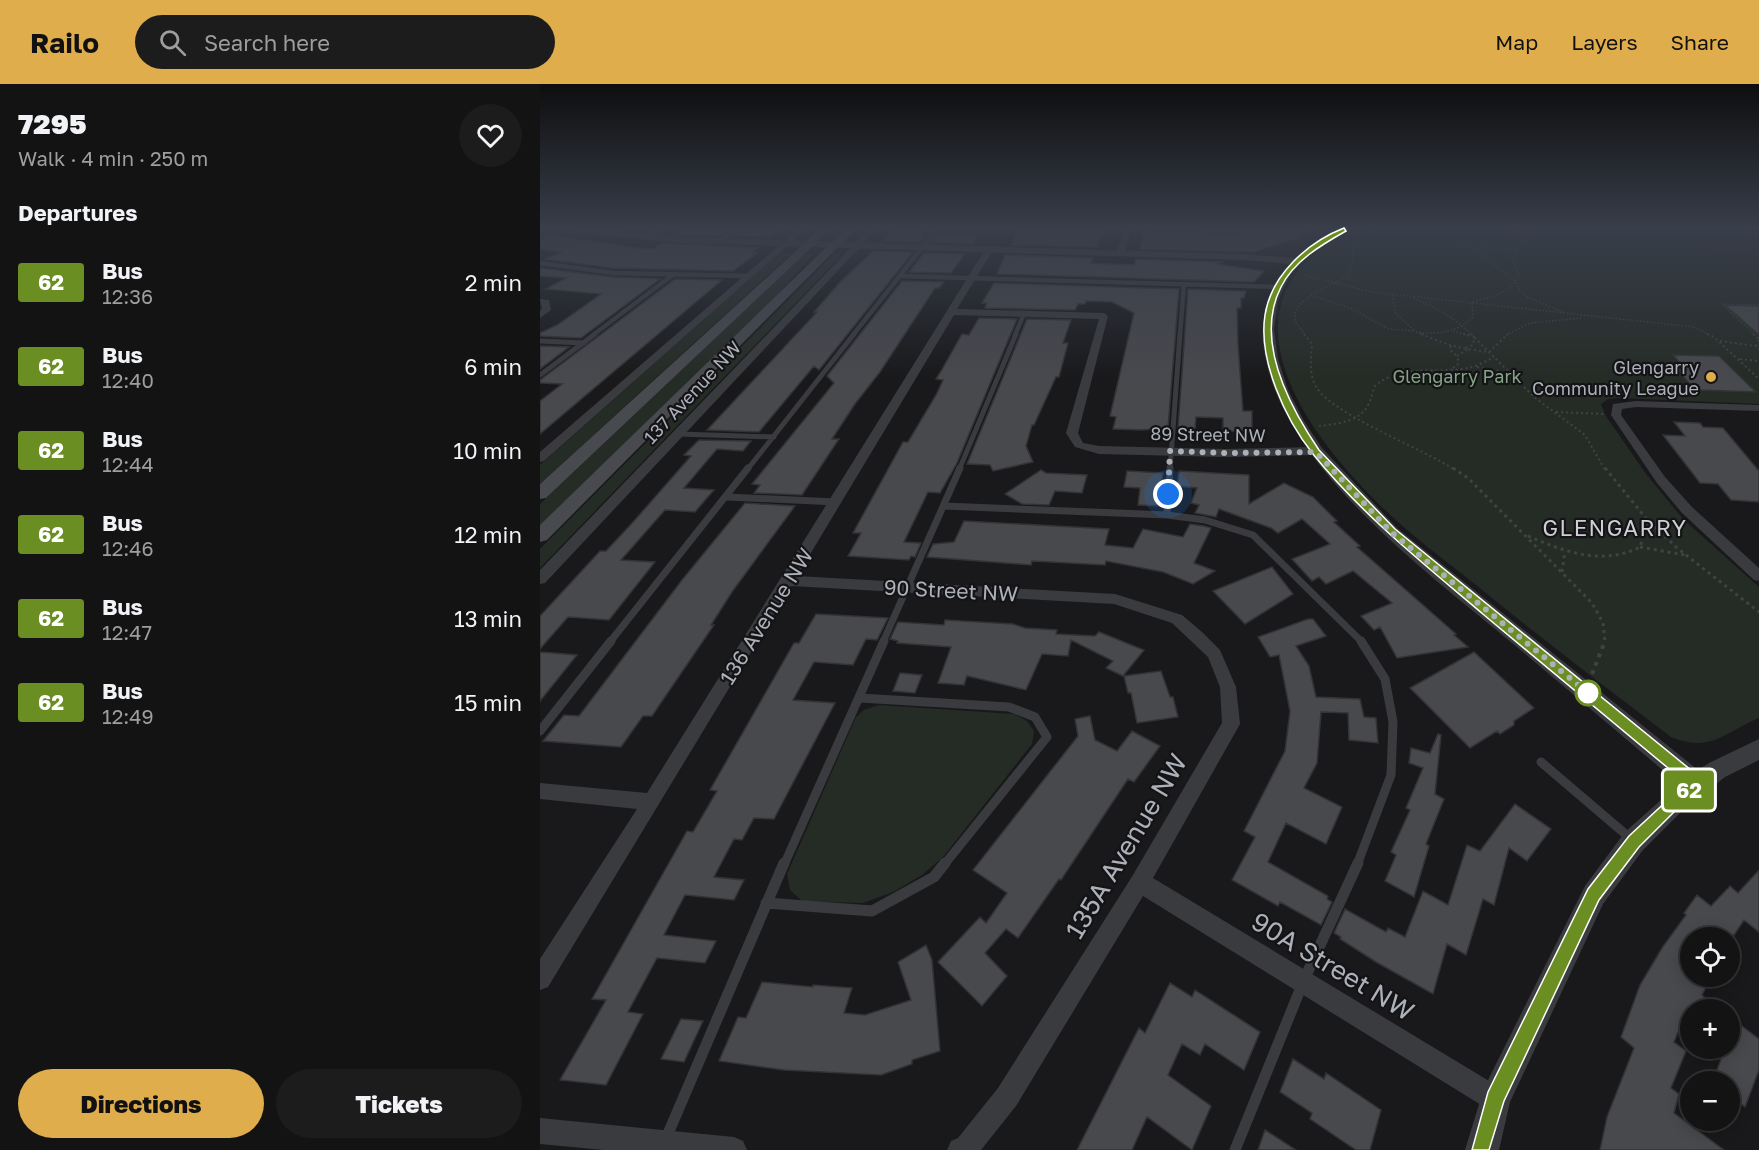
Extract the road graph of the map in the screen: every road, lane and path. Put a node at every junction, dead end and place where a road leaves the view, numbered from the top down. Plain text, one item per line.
1 (667, 280) edge
2 (744, 280) edge
3 (771, 280) edge
4 (800, 280) edge
5 (825, 280) edge
6 (897, 280) edge
7 (971, 280) edge
8 (1034, 280) edge
9 (1284, 280) edge
10 (1325, 280) edge
11 (1343, 280) edge
12 (1514, 280) edge
13 (1517, 282) junction
14 (1184, 284) junction
15 (1335, 284) junction
16 (1277, 287) junction
17 (1313, 295) junction
18 (1392, 295) junction
19 (1408, 296) junction
20 (540, 302) edge
21 (1472, 302) junction
22 (1759, 305) edge
23 (544, 312) edge
24 (951, 312) junction
25 (1024, 314) junction
26 (1576, 315) junction
27 (1594, 318) junction
28 (1462, 326) junction
29 (1416, 331) junction
30 (1449, 331) junction
31 (1474, 337) junction
32 (540, 341) edge
33 (1718, 341) junction
34 (1759, 341) edge
35 (584, 343) junction
36 (1451, 346) junction
37 (1756, 346) junction
38 (1460, 348) junction
39 (1471, 350) junction
40 (1759, 350) edge
41 (1489, 352) junction
42 (1458, 357) junction
43 (1494, 357) junction
44 (1739, 359) junction
45 (1758, 360) edge
46 (1476, 367) junction
47 (1452, 369) junction
48 (540, 375) edge
49 (1759, 379) edge
50 (1520, 382) junction
51 (1759, 408) edge
52 (1554, 412) junction
53 (1616, 414) junction
54 (1353, 418) junction
55 (1314, 427) dead end
56 (679, 434) junction
57 (774, 437) junction
58 (1170, 451) junction
59 (1316, 452) junction
60 (540, 458) edge
61 (540, 494) edge
62 (727, 497) junction
63 (836, 502) junction
64 (944, 506) junction
65 (1167, 515) junction
66 (1648, 521) junction
67 (1525, 535) junction
68 (540, 537) edge
69 (1640, 547) junction
70 (1565, 551) junction
71 (1687, 555) junction
72 (1562, 572) junction
73 (1759, 576) edge
74 (540, 579) edge
75 (788, 581) junction
76 (906, 587) junction
77 (1115, 599) joint
78 (1759, 612) edge
79 (1583, 689) junction
80 (860, 698) junction
81 (540, 731) edge
82 (1759, 749) edge
83 (1541, 762) dead end
84 (1697, 784) junction
85 (540, 791) edge
86 (652, 802) junction
87 (1634, 841) junction
88 (1140, 882) junction
89 (766, 903) junction
90 (540, 979) edge
91 (1304, 980) junction
92 (1495, 1099) junction
93 (540, 1131) edge
94 (663, 1146) edge
95 (734, 1150) edge
96 (960, 1150) edge
97 (1235, 1150) edge
98 (1482, 1150) edge

1 - 35 lane
2 - 60 street
3 - 61 main road, 137 Avenue NW
4 - 68 main road, 137 Avenue NW
5 - 56 street, 137 Avenue NW
6 - 57 lane
7 - 24 street, 136 Avenue NW
8 - 14 lane
9 - 16 street
10 - 15 path
11 - 15 path
12 - 13 path
13 - 21 path
13 - 26 path
14 - 16 lane
14 - 58 lane
15 - 17 path
15 - 18 path
16 - 59 street
17 - 29 path
17 - 54 path
18 - 19 path
18 - 29 path
19 - 21 path
19 - 28 path
20 - 23 street
21 - 26 path
21 - 28 path
22 - 34 path
24 - 25 street
24 - 63 street, 136 Avenue NW
25 - 58 street, 89 Street NW
25 - 64 lane
26 - 27 path
27 - 33 path
27 - 41 path
28 - 30 path
28 - 31 path
29 - 30 path
29 - 36 path
30 - 31 path
31 - 38 path
31 - 41 path
32 - 35 lane
33 - 37 path
33 - 44 path
34 - 37 path
35 - 48 lane
36 - 38 path
36 - 42 path
37 - 40 path
38 - 39 path
39 - 41 path
39 - 42 path
41 - 43 path
42 - 47 path
43 - 46 path
43 - 50 path
44 - 45 path
44 - 49 path
46 - 47 path
46 - 50 path
47 - 54 path
50 - 52 path
51 - 53 street
52 - 53 path
52 - 66 path
53 - 73 street
54 - 55 path
54 - 67 path
56 - 57 lane
56 - 74 street, 137 Avenue NW
57 - 62 lane
58 - 59 street, 89 Street NW
58 - 65 lane
59 - 79 street
62 - 63 lane
62 - 81 lane
63 - 75 street, 136 Avenue NW
64 - 65 lane
64 - 76 lane
65 - 91 lane
66 - 69 path
66 - 71 path
67 - 70 path
67 - 72 path
69 - 70 path
69 - 71 path
70 - 72 path
71 - 78 path
72 - 79 path
75 - 76 street, 90 Street NW
75 - 86 street, 136 Avenue NW
76 - 77 street, 90 Street NW
76 - 80 lane
77 - 88 street, 135A Avenue NW
79 - 84 street
80 - 89 lane
80 - 89 lane
82 - 84 street
83 - 87 lane
84 - 87 street
85 - 86 street
86 - 90 street, 136 Avenue NW
87 - 92 street
88 - 91 street, 90A Street NW
88 - 96 street, 135A Avenue NW
89 - 94 lane
91 - 92 street, 90A Street NW
91 - 97 lane
92 - 98 street
93 - 94 street
94 - 95 street

